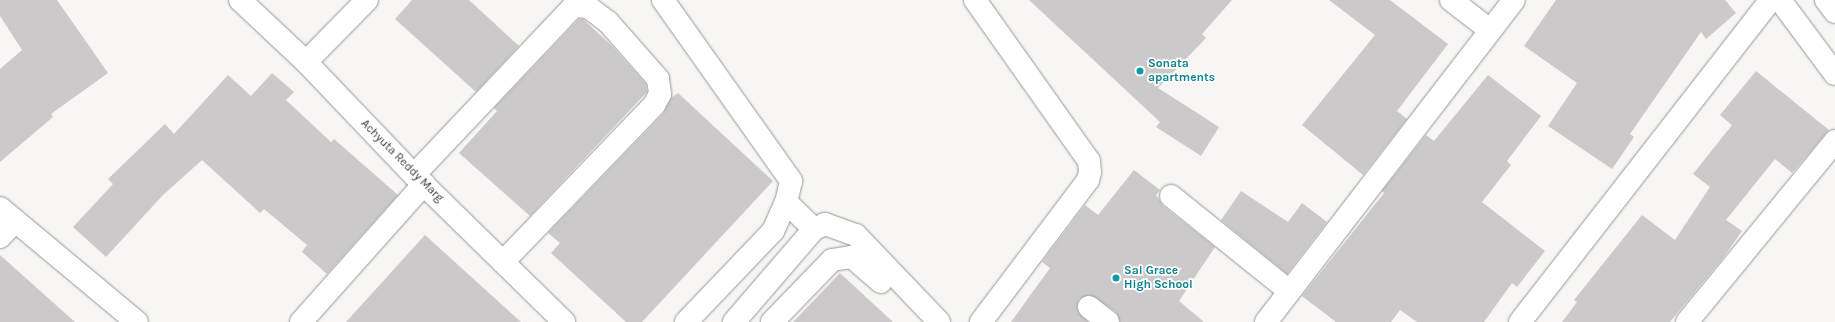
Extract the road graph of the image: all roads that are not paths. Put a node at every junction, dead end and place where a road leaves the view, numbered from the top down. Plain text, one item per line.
1 (240, 0) edge
2 (367, 0) edge
3 (663, 0) edge
4 (975, 0) edge
5 (1451, 0) edge
6 (1514, 0) edge
7 (1771, 0) edge
8 (1780, 0) edge
9 (1826, 0) edge
10 (1835, 12) edge
11 (1490, 30) junction
12 (306, 62) junction
13 (1835, 74) edge
14 (1835, 141) edge
15 (419, 179) junction
16 (1171, 196) dead end
17 (786, 202) junction
18 (7, 215) edge
19 (814, 229) junction
20 (0, 237) edge
21 (503, 262) junction
22 (1289, 291) junction
23 (1089, 307) dead end
24 (138, 322) edge
25 (301, 322) edge
26 (564, 322) edge
27 (686, 322) edge
28 (734, 322) edge
29 (772, 322) edge
30 (923, 322) edge
31 (939, 322) edge
32 (981, 322) edge
33 (1108, 322) edge
34 (1266, 322) edge
35 (1520, 322) edge
36 (1687, 322) edge

1 - 12 street, Achyuta Reddy Marg
2 - 12 street
3 - 17 street
4 - 32 street
5 - 11 street
6 - 11 street
7 - 35 street
8 - 13 street
9 - 10 street
11 - 22 street
12 - 15 street, Achyuta Reddy Marg
14 - 36 street
15 - 21 street, Achyuta Reddy Marg
15 - 21 street
15 - 25 street
16 - 22 street
17 - 19 street
17 - 27 street
18 - 20 street
18 - 24 street
19 - 28 street
19 - 31 street
21 - 26 street, Achyuta Reddy Marg
22 - 34 street
23 - 33 street
29 - 30 street

